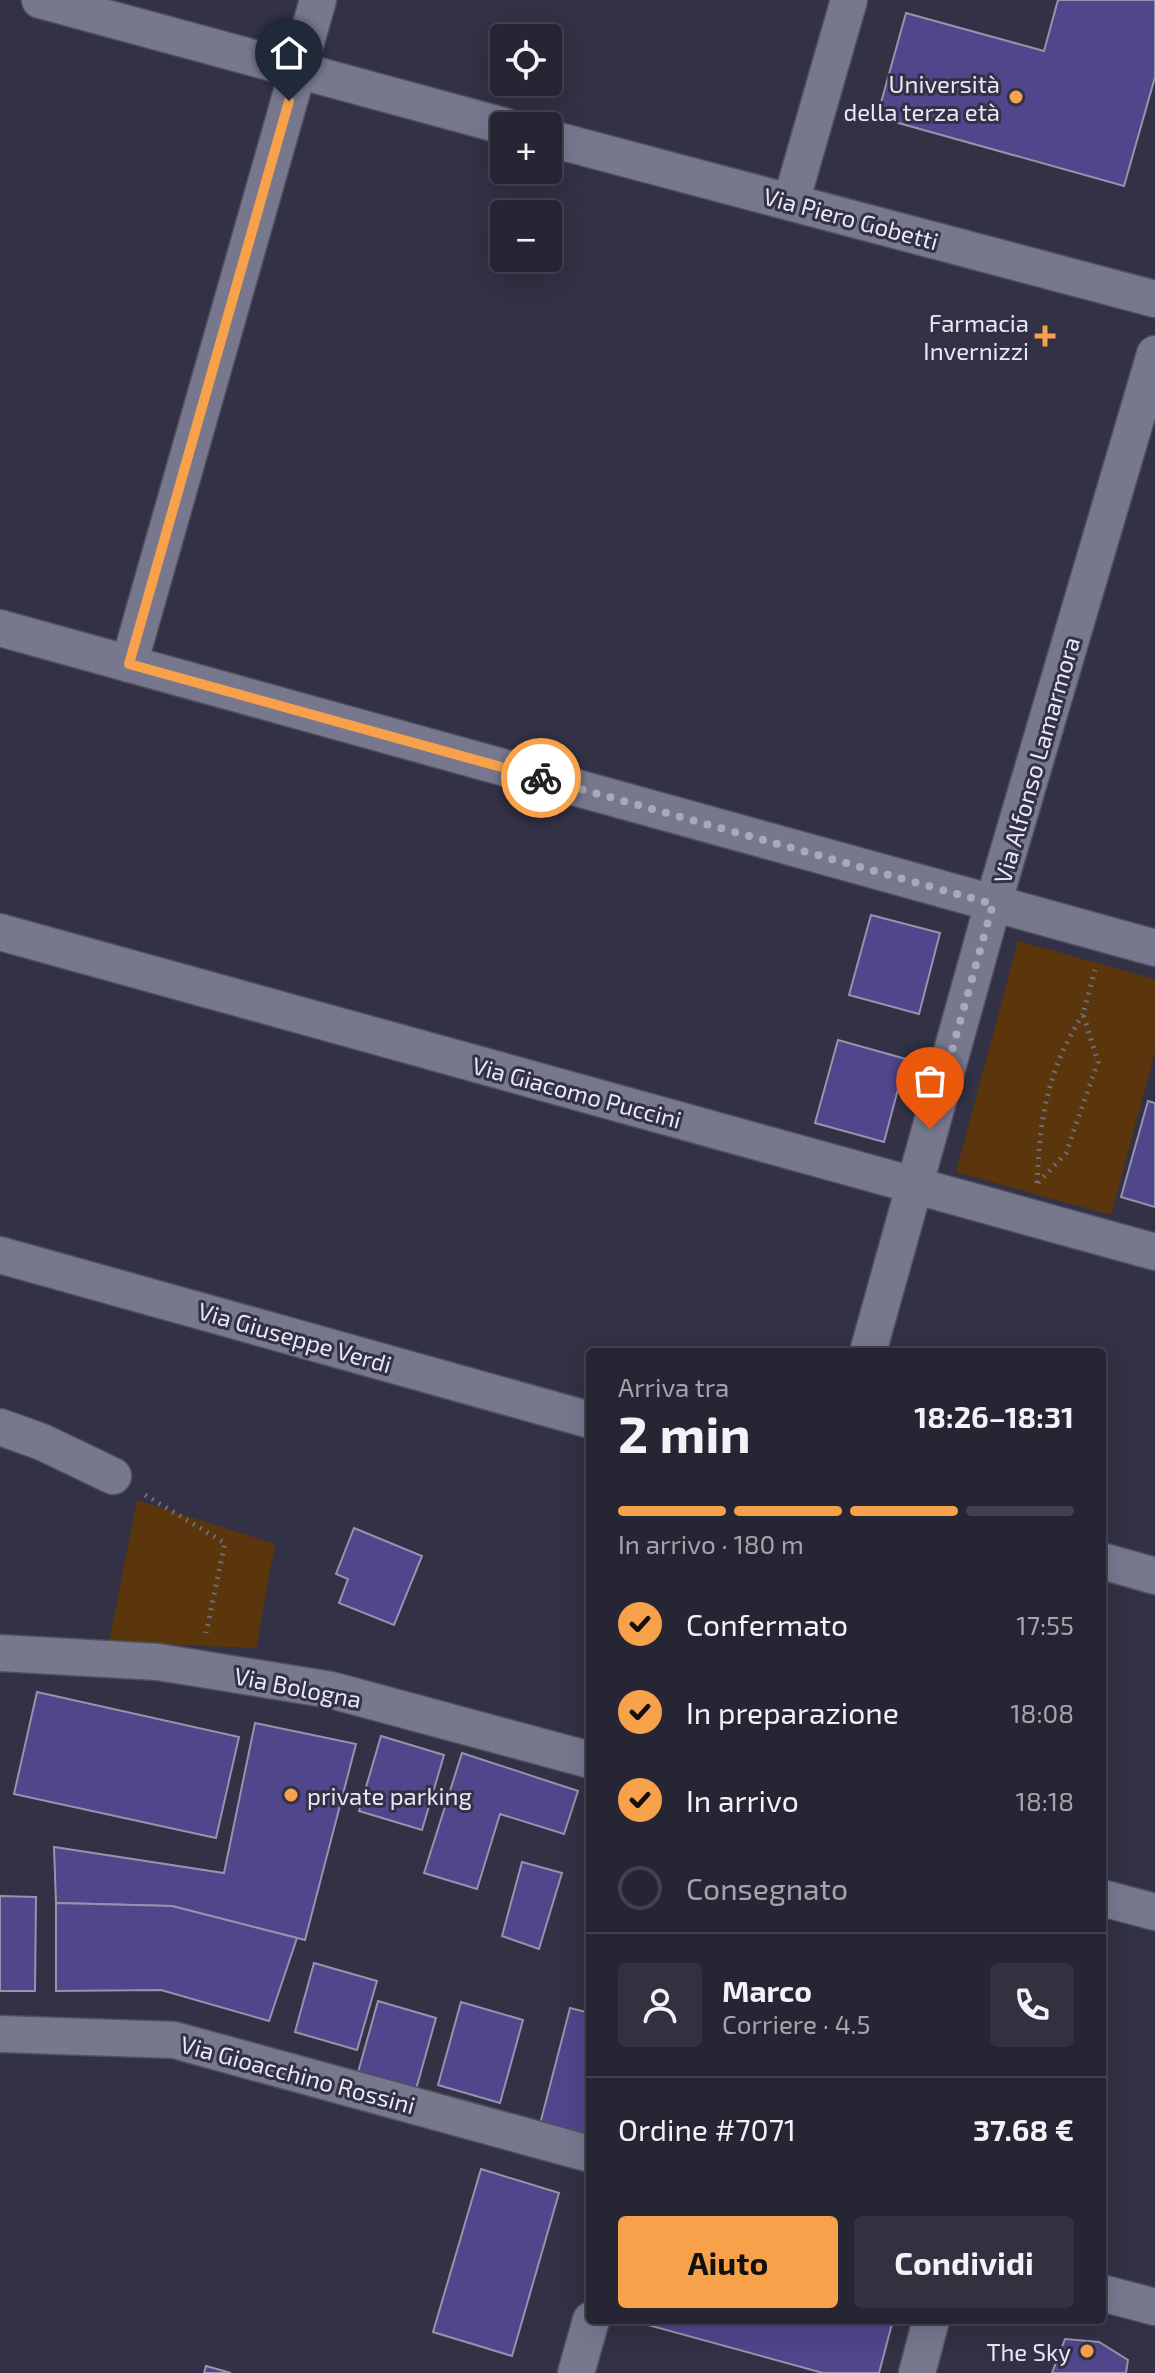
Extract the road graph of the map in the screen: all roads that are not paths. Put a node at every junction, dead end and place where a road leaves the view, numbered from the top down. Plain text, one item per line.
1 (40, 0) edge
2 (318, 0) edge
3 (849, 0) edge
4 (298, 71) junction
5 (490, 122) edge
6 (562, 142) edge
7 (791, 202) junction
8 (1155, 299) edge
9 (1155, 354) edge
10 (0, 628) edge
11 (129, 664) junction
12 (993, 904) junction
13 (0, 932) edge
14 (1155, 948) edge
15 (914, 1185) junction
16 (1155, 1252) edge
17 (0, 1255) edge
18 (869, 1348) edge
19 (586, 1419) edge
20 (0, 1427) edge
21 (113, 1476) road end
22 (1106, 1562) edge
23 (1155, 1576) edge
24 (0, 1653) edge
25 (586, 1759) edge
26 (1106, 1899) edge
27 (1155, 1912) edge
28 (0, 2034) edge
29 (586, 2153) edge
30 (1106, 2294) edge
31 (1155, 2307) edge
32 (590, 2324) edge
33 (930, 2324) edge
34 (576, 2373) edge
35 (917, 2373) edge

1 - 4 street
2 - 4 street
3 - 7 street
4 - 5 street
4 - 11 street
6 - 7 street, Via Piero Gobetti
7 - 8 street, Via Piero Gobetti
9 - 12 street, Via Alfonso Lamarmora
10 - 11 street
11 - 12 street
12 - 14 street
12 - 15 street, Via Alfonso Lamarmora
13 - 15 street, Via Giacomo Puccini
15 - 16 street, Via Giacomo Puccini
15 - 18 street, Via Alfonso Lamarmora
17 - 19 street, Via Giuseppe Verdi
20 - 21 street
22 - 23 street
24 - 25 street, Via Bologna
26 - 27 street
28 - 29 street, Via Gioacchino Rossini
30 - 31 street
32 - 34 street
33 - 35 street

